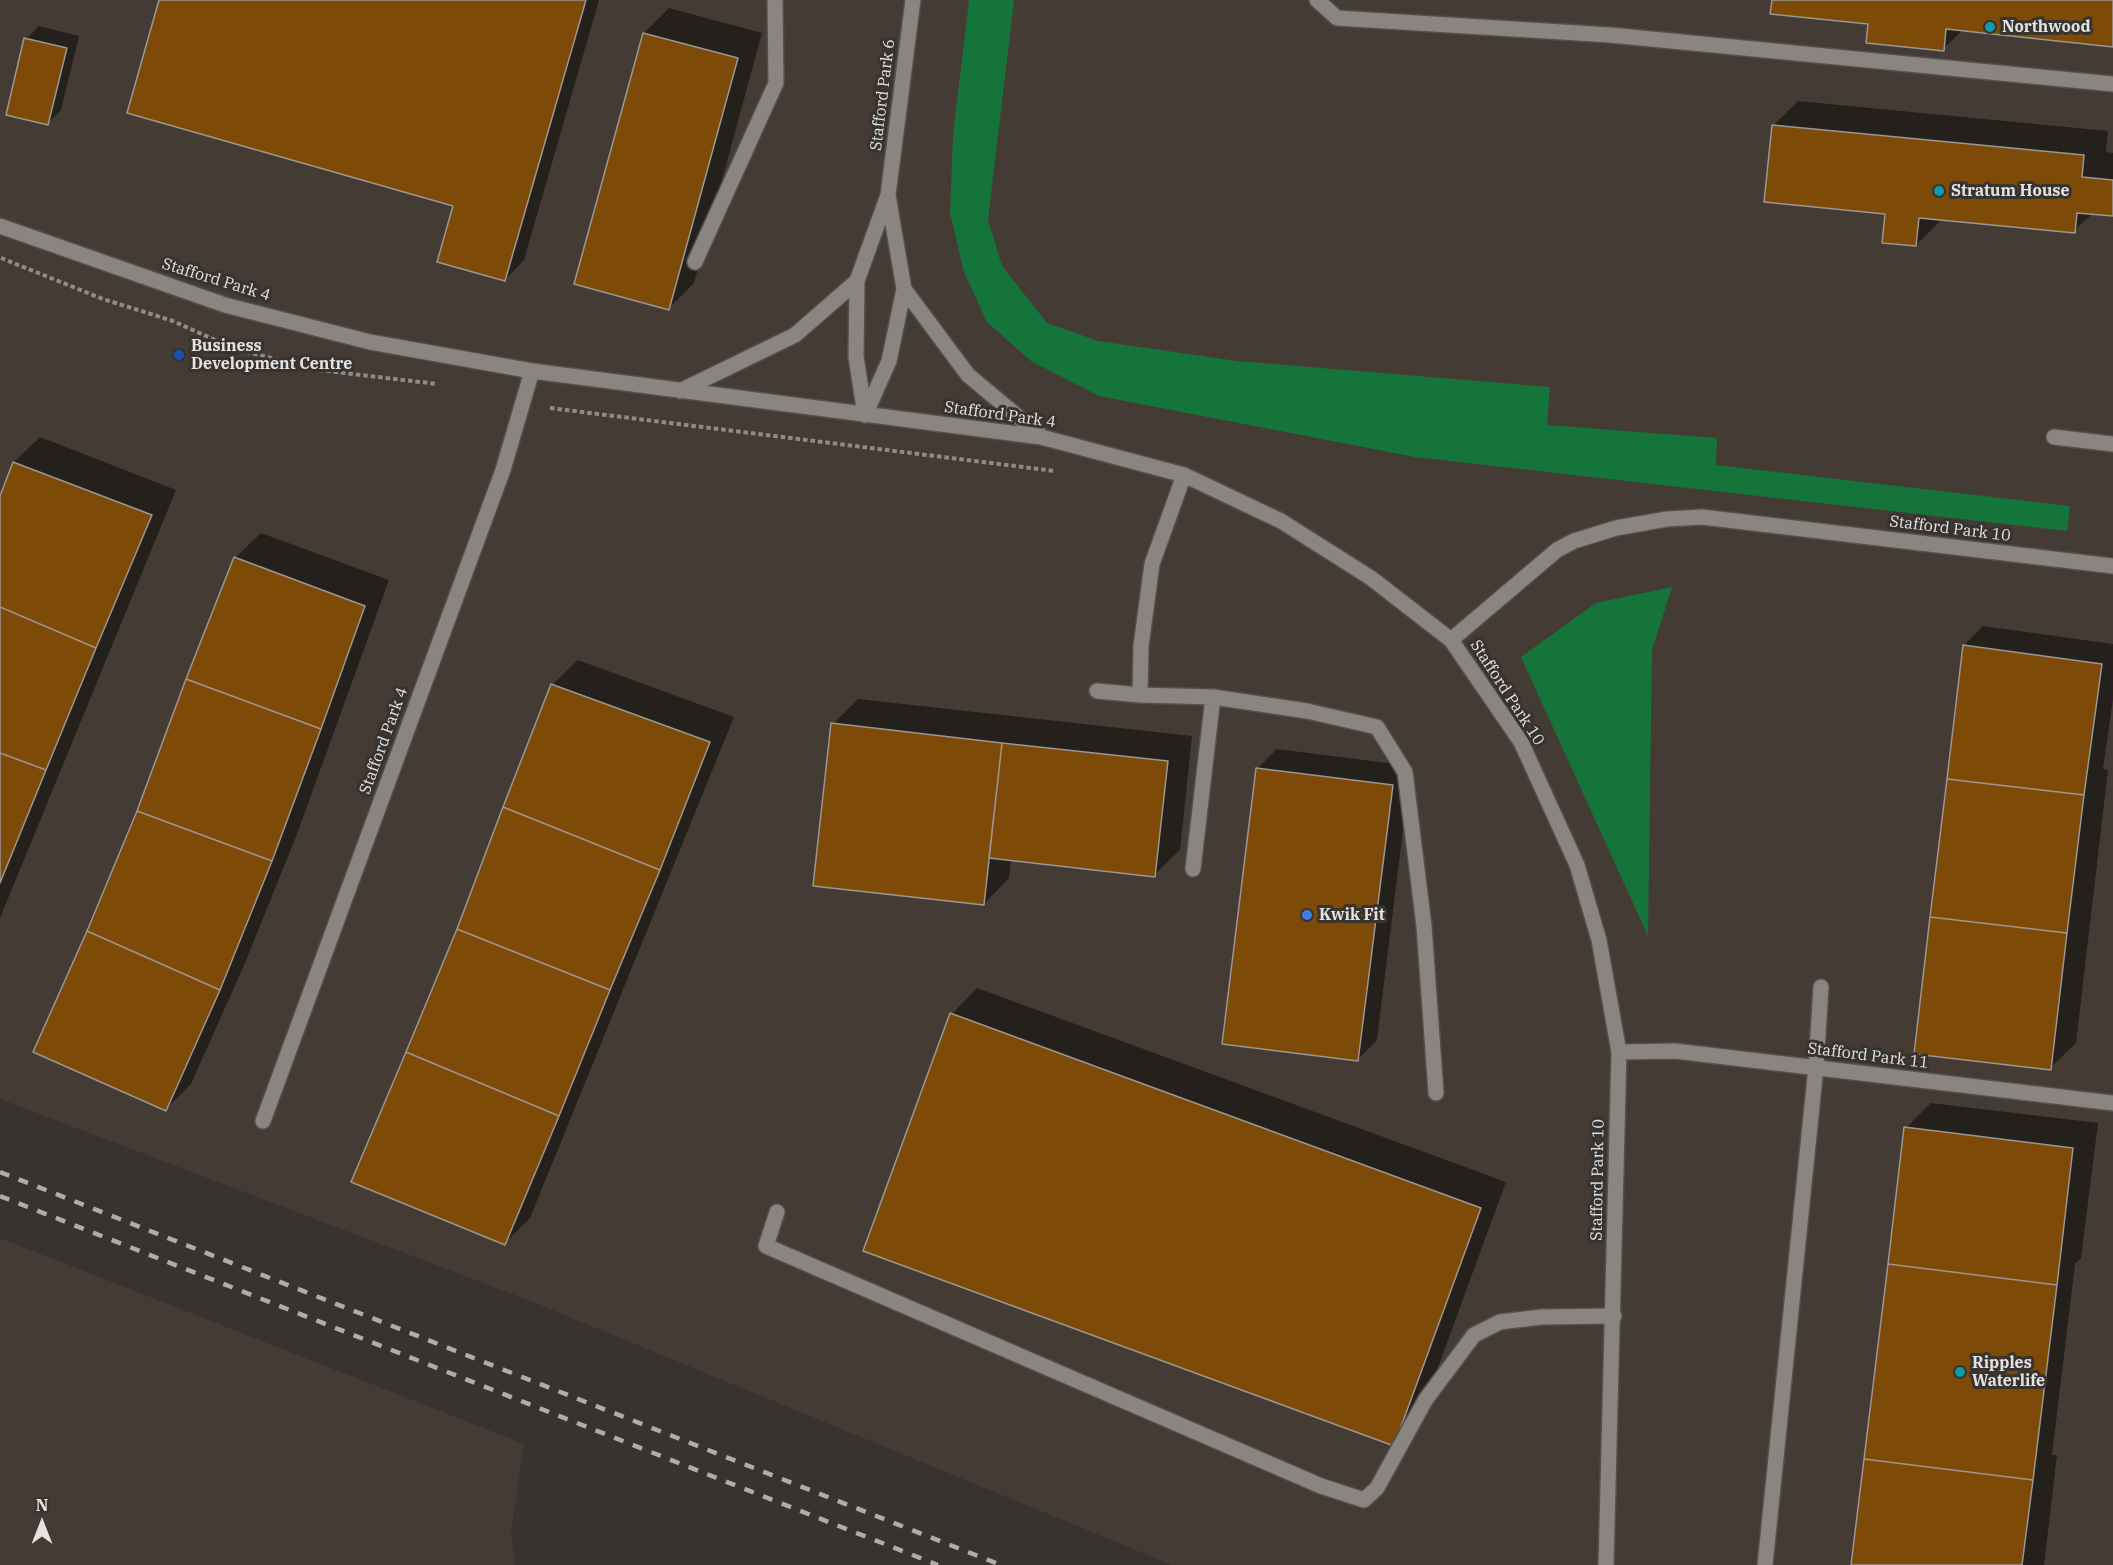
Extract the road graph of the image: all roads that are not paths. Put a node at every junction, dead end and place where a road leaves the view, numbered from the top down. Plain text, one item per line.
1 (774, 0) edge
2 (913, 0) edge
3 (1317, 0) edge
4 (2113, 84) edge
5 (888, 195) junction
6 (0, 226) edge
7 (695, 262) dead end
8 (857, 281) junction
9 (904, 289) junction
10 (532, 371) junction
11 (680, 391) junction
12 (865, 415) junction
13 (1041, 437) junction
14 (2054, 437) dead end
15 (2113, 444) edge
16 (1184, 476) junction
17 (2113, 566) edge
18 (1451, 640) junction
19 (1097, 691) dead end
20 (1140, 695) junction
21 (1213, 697) junction
22 (1193, 869) dead end
23 (1821, 987) dead end
24 (1619, 1052) junction
25 (1816, 1067) junction
26 (1436, 1093) dead end
27 (2113, 1103) edge
28 (263, 1121) dead end
29 (777, 1212) dead end
30 (1614, 1316) junction
31 (1606, 1565) edge
32 (1765, 1565) edge

1 - 7 street
2 - 5 street, Stafford Park 6
3 - 4 street
5 - 8 street
5 - 9 street
6 - 10 street, Stafford Park 4
8 - 11 street
8 - 12 street
9 - 12 street
9 - 13 street
10 - 11 street, Stafford Park 4
10 - 28 street, Stafford Park 4
11 - 12 street, Stafford Park 4
12 - 13 street, Stafford Park 4
13 - 16 street, Stafford Park 4
14 - 15 street
16 - 18 street, Stafford Park 4
16 - 20 street
17 - 18 street, Stafford Park 10
18 - 24 street, Stafford Park 10
19 - 20 street
20 - 21 street
21 - 22 street
21 - 26 street
23 - 25 street
24 - 25 street, Stafford Park 11
24 - 30 street, Stafford Park 10
25 - 27 street, Stafford Park 11
25 - 32 street
29 - 30 street
30 - 31 street, Stafford Park 10

